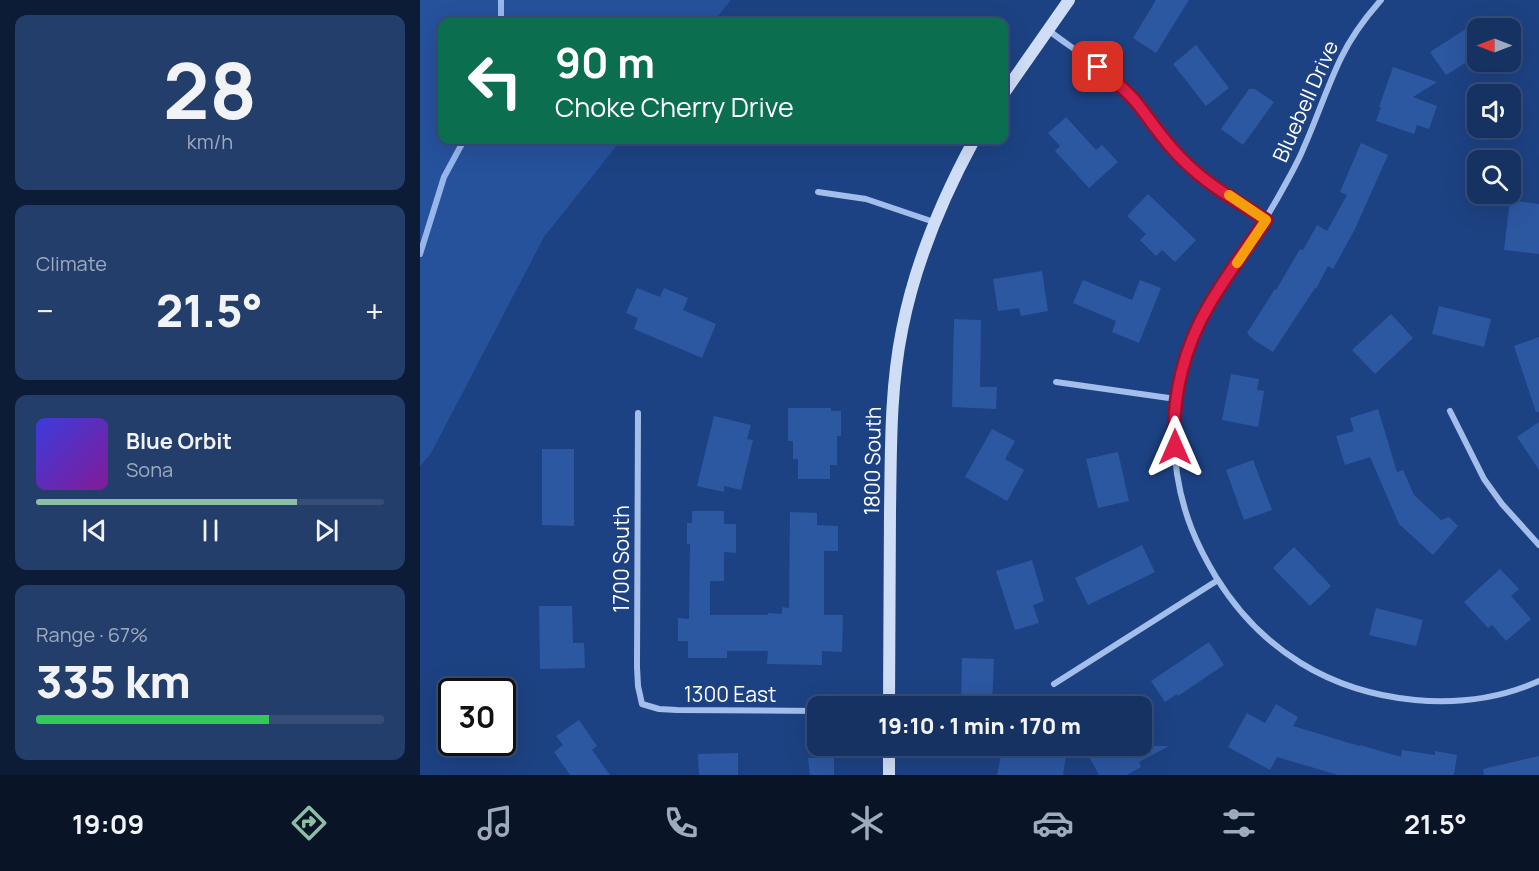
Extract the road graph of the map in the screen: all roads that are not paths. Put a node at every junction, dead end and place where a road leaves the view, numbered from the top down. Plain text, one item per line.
1 (1069, 0) edge
2 (1381, 0) edge
3 (1047, 30) junction
4 (1008, 87) edge
5 (972, 144) edge
6 (818, 192) dead end
7 (1266, 220) junction
8 (934, 222) junction
9 (1056, 382) dead end
10 (1176, 399) junction
11 (1450, 411) dead end
12 (638, 413) dead end
13 (1539, 545) edge
14 (1218, 580) junction
15 (1539, 681) edge
16 (1054, 684) dead end
17 (889, 696) edge
18 (642, 704) joint
19 (807, 711) edge
20 (889, 756) edge
21 (889, 775) edge

1 - 3 main road
2 - 7 street, Bluebell Drive
3 - 4 main road
3 - 7 street
5 - 8 main road, 1800 South
6 - 8 street
7 - 10 street, Bluebell Drive
8 - 17 main road, 1800 South
9 - 10 street
10 - 14 street, Bluebell Drive
11 - 13 street
12 - 18 street, 1700 South
14 - 15 street, Bluebell Drive
14 - 16 street
18 - 19 street, 1300 East
20 - 21 main road

